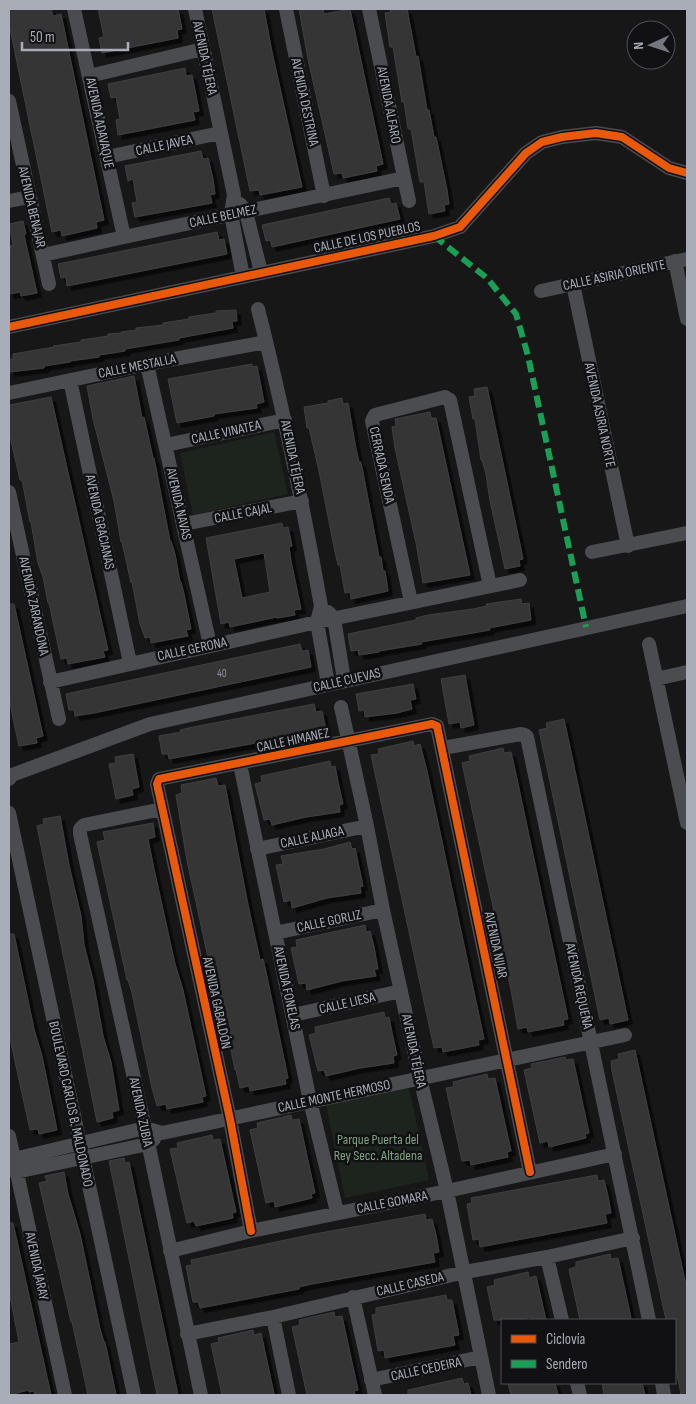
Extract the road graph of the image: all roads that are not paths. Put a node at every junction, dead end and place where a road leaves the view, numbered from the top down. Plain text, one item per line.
1 (74, 9) edge
2 (195, 9) edge
3 (286, 9) edge
4 (369, 9) edge
5 (203, 49) junction
6 (90, 76) junction
7 (9, 101) edge
8 (220, 133) junction
9 (107, 157) junction
10 (687, 173) edge
11 (404, 178) junction
12 (234, 195) junction
13 (324, 196) junction
14 (29, 197) junction
15 (9, 201) edge
16 (409, 201) dead end
17 (246, 212) junction
18 (231, 214) junction
19 (124, 237) junction
20 (42, 256) junction
21 (681, 260) edge
22 (261, 272) junction
23 (243, 276) junction
24 (48, 284) dead end
25 (573, 284) junction
26 (541, 291) dead end
27 (258, 309) dead end
28 (687, 319) edge
29 (9, 327) edge
30 (266, 342) junction
31 (147, 364) junction
32 (70, 380) junction
33 (9, 393) edge
34 (285, 420) junction
35 (166, 445) junction
36 (9, 492) edge
37 (302, 501) junction
38 (184, 524) junction
39 (687, 533) edge
40 (628, 546) junction
41 (592, 552) dead end
42 (520, 580) dead end
43 (490, 586) junction
44 (411, 602) junction
45 (321, 606) junction
46 (687, 606) edge
47 (334, 618) junction
48 (317, 622) junction
49 (648, 644) dead end
50 (210, 646) junction
51 (130, 663) junction
52 (687, 672) edge
53 (656, 679) junction
54 (344, 680) junction
55 (50, 682) junction
56 (328, 684) junction
57 (341, 707) dead end
58 (59, 719) dead end
59 (435, 724) joint
60 (349, 742) junction
61 (442, 748) junction
62 (240, 764) junction
63 (10, 776) edge
64 (157, 781) joint
65 (162, 809) junction
66 (9, 813) edge
67 (687, 824) edge
68 (367, 826) junction
69 (257, 848) junction
70 (383, 910) junction
71 (275, 933) junction
72 (401, 991) junction
73 (293, 1016) junction
74 (625, 1035) dead end
75 (590, 1043) junction
76 (507, 1060) junction
77 (420, 1078) junction
78 (310, 1101) junction
79 (230, 1119) junction
80 (145, 1128) junction
81 (162, 1133) junction
82 (9, 1136) edge
83 (80, 1143) junction
84 (148, 1144) junction
85 (615, 1154) junction
86 (83, 1158) junction
87 (12, 1166) edge
88 (530, 1172) junction
89 (447, 1191) junction
90 (337, 1212) junction
91 (251, 1231) junction
92 (633, 1238) junction
93 (170, 1251) junction
94 (547, 1257) junction
95 (464, 1272) junction
96 (353, 1297) junction
97 (273, 1317) junction
98 (562, 1319) edge
99 (650, 1319) edge
100 (187, 1334) junction
101 (481, 1357) junction
102 (372, 1380) junction
103 (65, 1395) edge
104 (134, 1395) edge
105 (201, 1395) edge
106 (289, 1395) edge
107 (375, 1395) edge
108 (489, 1395) edge

1 - 6 street, AVENIDA ADAVAQUE
2 - 5 street, AVENIDA TÉJERA
3 - 13 street, AVENIDA DESTRINA
4 - 11 street, AVENIDA ALFARO
5 - 6 street
5 - 8 street, AVENIDA TÉJERA
6 - 9 street, AVENIDA ADAVAQUE
7 - 14 street, AVENIDA BENAJAR
8 - 9 street, CALLE JAVEA
8 - 12 street, AVENIDA TÉJERA
9 - 19 street, AVENIDA ADAVAQUE
10 - 22 street, CALLE DE LOS PUEBLOS
11 - 13 street, CALLE BELMEZ
11 - 16 street, AVENIDA ALFARO
12 - 17 street, AVENIDA TÉJERA
12 - 18 street, AVENIDA TÉJERA
13 - 17 street, CALLE BELMEZ
14 - 15 street
14 - 20 street, AVENIDA BENAJAR
17 - 18 street, CALLE BELMEZ
17 - 22 street, AVENIDA TÉJERA
18 - 19 street, CALLE BELMEZ
18 - 23 street, AVENIDA TÉJERA
19 - 20 street, CALLE BELMEZ
20 - 24 street, AVENIDA BENAJAR
21 - 25 street, CALLE ASIRIA ORIENTE
21 - 28 street
22 - 23 street, CALLE DE LOS PUEBLOS
23 - 29 street, CALLE DE LOS PUEBLOS
25 - 26 street, CALLE ASIRIA ORIENTE
25 - 40 street, AVENIDA ASIRIA NORTE
27 - 30 street, AVENIDA TÉJERA
30 - 31 street, CALLE MESTALLA
30 - 34 street, AVENIDA TÉJERA
31 - 32 street, CALLE MESTALLA
31 - 35 street, AVENIDA NAVAS
32 - 33 street, CALLE MESTALLA
32 - 51 street, AVENIDA GRACIANAS
34 - 35 street, CALLE VINATEA
34 - 37 street, AVENIDA TÉJERA
35 - 38 street, AVENIDA NAVAS
36 - 55 street, AVENIDA ZARANDONA
37 - 38 street, CALLE CAJAL
37 - 45 street, AVENIDA TÉJERA
38 - 50 street, AVENIDA NAVAS
39 - 40 street
40 - 41 street
42 - 43 street
43 - 44 street
43 - 44 street, CERRADA SENDA
44 - 47 street
45 - 47 street
45 - 48 street, AVENIDA TÉJERA
46 - 54 street, CALLE CUEVAS
47 - 48 street, CALLE GERONA
47 - 54 street
48 - 50 street, CALLE GERONA
48 - 56 street, AVENIDA TÉJERA
49 - 53 street
50 - 51 street, CALLE GERONA
51 - 55 street, CALLE GERONA
52 - 53 street
53 - 67 street
54 - 56 street, CALLE CUEVAS
55 - 58 street, AVENIDA ZARANDONA
56 - 63 street, CALLE CUEVAS
57 - 60 street, AVENIDA TÉJERA
59 - 60 street, CALLE HIMANEZ
59 - 61 street, AVENIDA NIJAR
60 - 62 street, CALLE HIMANEZ
60 - 68 street, AVENIDA TÉJERA
61 - 75 street, AVENIDA REQUEÑA
61 - 76 street, AVENIDA NIJAR
62 - 64 street, CALLE HIMANEZ
62 - 69 street, AVENIDA FONELAS
64 - 65 street, AVENIDA GABALDÓN
65 - 79 street, AVENIDA GABALDÓN
65 - 80 street, AVENIDA ZUBIA
66 - 83 street, BOULEVARD CARLOS B. MALDONADO
68 - 69 street, CALLE ALIAGA
68 - 70 street, AVENIDA TÉJERA
69 - 71 street, AVENIDA FONELAS
70 - 71 street, CALLE GORLIZ
70 - 72 street, AVENIDA TÉJERA
71 - 73 street, AVENIDA FONELAS
72 - 73 street, CALLE LIESA
72 - 77 street, AVENIDA TÉJERA
73 - 78 street, AVENIDA FONELAS
74 - 75 street, CALLE MONTE HERMOSO
75 - 76 street, CALLE MONTE HERMOSO
75 - 85 street, AVENIDA REQUEÑA
76 - 77 street, CALLE MONTE HERMOSO
76 - 88 street, AVENIDA NIJAR
77 - 78 street, CALLE MONTE HERMOSO
77 - 89 street, AVENIDA TÉJERA
78 - 79 street, CALLE MONTE HERMOSO
78 - 90 street, AVENIDA FONELAS
79 - 81 street, CALLE MONTE HERMOSO
79 - 91 street, AVENIDA GABALDÓN
80 - 81 street, CALLE MONTE HERMOSO
80 - 83 street, CALLE MONTE HERMOSO
80 - 84 street, AVENIDA ZUBIA
81 - 84 street, CALLE MONTE HERMOSO
82 - 87 street, AVENIDA JARAY
83 - 86 street, BOULEVARD CARLOS B. MALDONADO
83 - 87 street, CALLE MONTE HERMOSO
84 - 86 street, CALLE MONTE HERMOSO
84 - 93 street, AVENIDA ZUBIA
85 - 88 street, CALLE GOMARA
85 - 92 street, AVENIDA REQUEÑA
86 - 87 street, CALLE MONTE HERMOSO
86 - 104 street, BOULEVARD CARLOS B. MALDONADO
87 - 103 street, AVENIDA JARAY
88 - 89 street, CALLE GOMARA
89 - 90 street, CALLE GOMARA
89 - 95 street, AVENIDA TÉJERA
90 - 91 street, CALLE GOMARA
91 - 93 street, CALLE GOMARA
92 - 94 street, CALLE CASEDA
92 - 99 street, AVENIDA REQUEÑA
93 - 100 street, AVENIDA ZUBIA
94 - 95 street, CALLE CASEDA
94 - 98 street
95 - 96 street, CALLE CASEDA
95 - 101 street, AVENIDA TÉJERA
96 - 97 street, CALLE CASEDA
96 - 102 street
97 - 100 street, CALLE CASEDA
97 - 106 street
100 - 105 street, AVENIDA ZUBIA
101 - 102 street, CALLE CEDEIRA
101 - 108 street, AVENIDA TÉJERA
102 - 107 street

